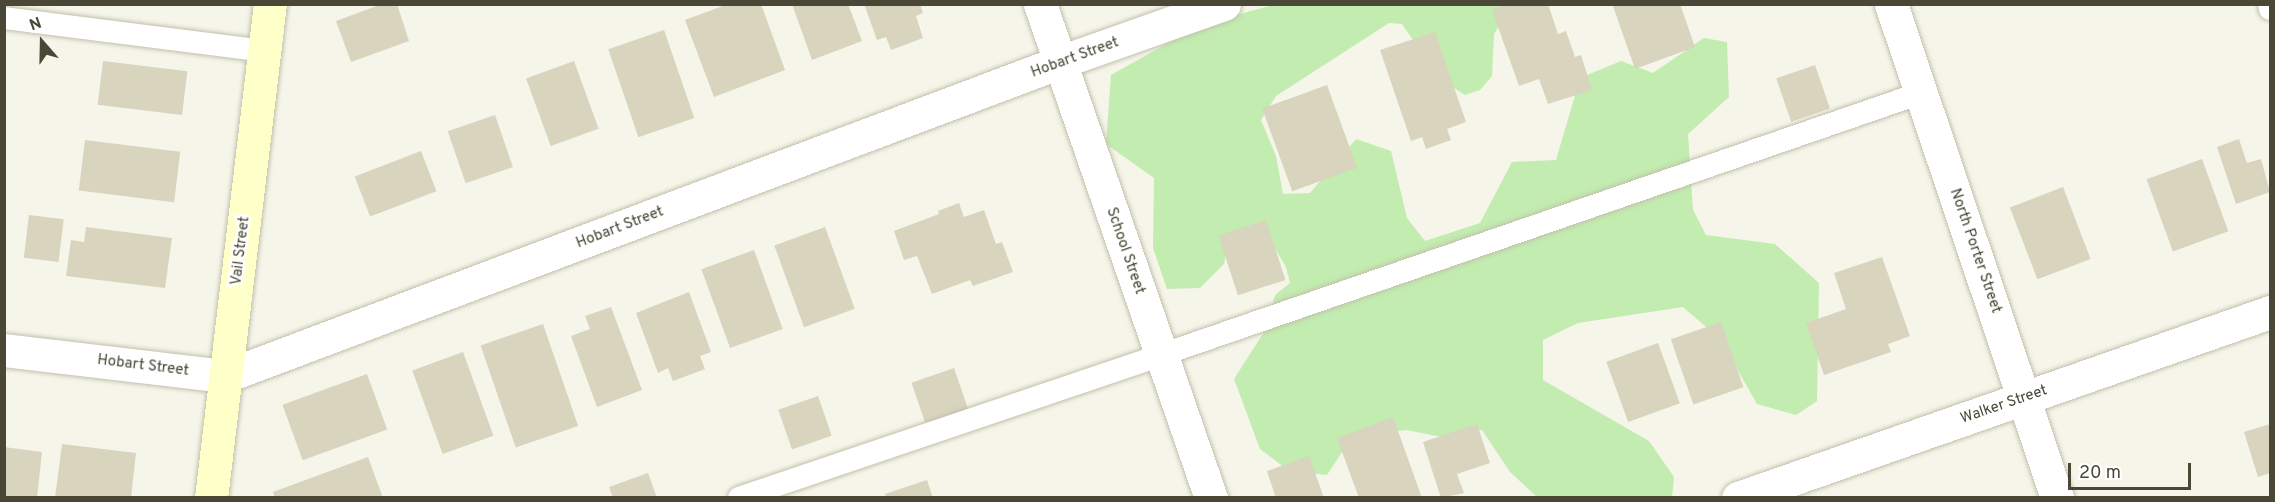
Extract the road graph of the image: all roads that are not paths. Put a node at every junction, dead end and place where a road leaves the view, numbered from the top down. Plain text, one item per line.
1 (270, 4) edge
2 (1040, 4) edge
3 (1224, 4) edge
4 (1891, 4) edge
5 (2269, 4) edge
6 (2271, 9) edge
7 (4, 18) edge
8 (265, 51) junction
9 (1060, 63) junction
10 (1921, 93) junction
11 (2271, 312) edge
12 (4, 350) edge
13 (1161, 355) junction
14 (226, 376) junction
15 (2025, 398) junction
16 (211, 498) edge
17 (739, 498) edge
18 (1211, 498) edge
19 (1738, 498) edge
20 (2057, 498) edge

1 - 8 street, Vail Street
2 - 9 street, School Street
3 - 9 street, Hobart Street
4 - 10 street, North Porter Street
5 - 6 lane
7 - 8 lane
8 - 14 street, Vail Street
9 - 13 street, School Street
9 - 14 street, Hobart Street
10 - 13 lane
10 - 15 street, North Porter Street
11 - 15 street, Walker Street
12 - 14 street, Hobart Street
13 - 17 lane
13 - 18 street, School Street
14 - 16 street, Vail Street
15 - 19 street, Walker Street
15 - 20 street, North Porter Street

